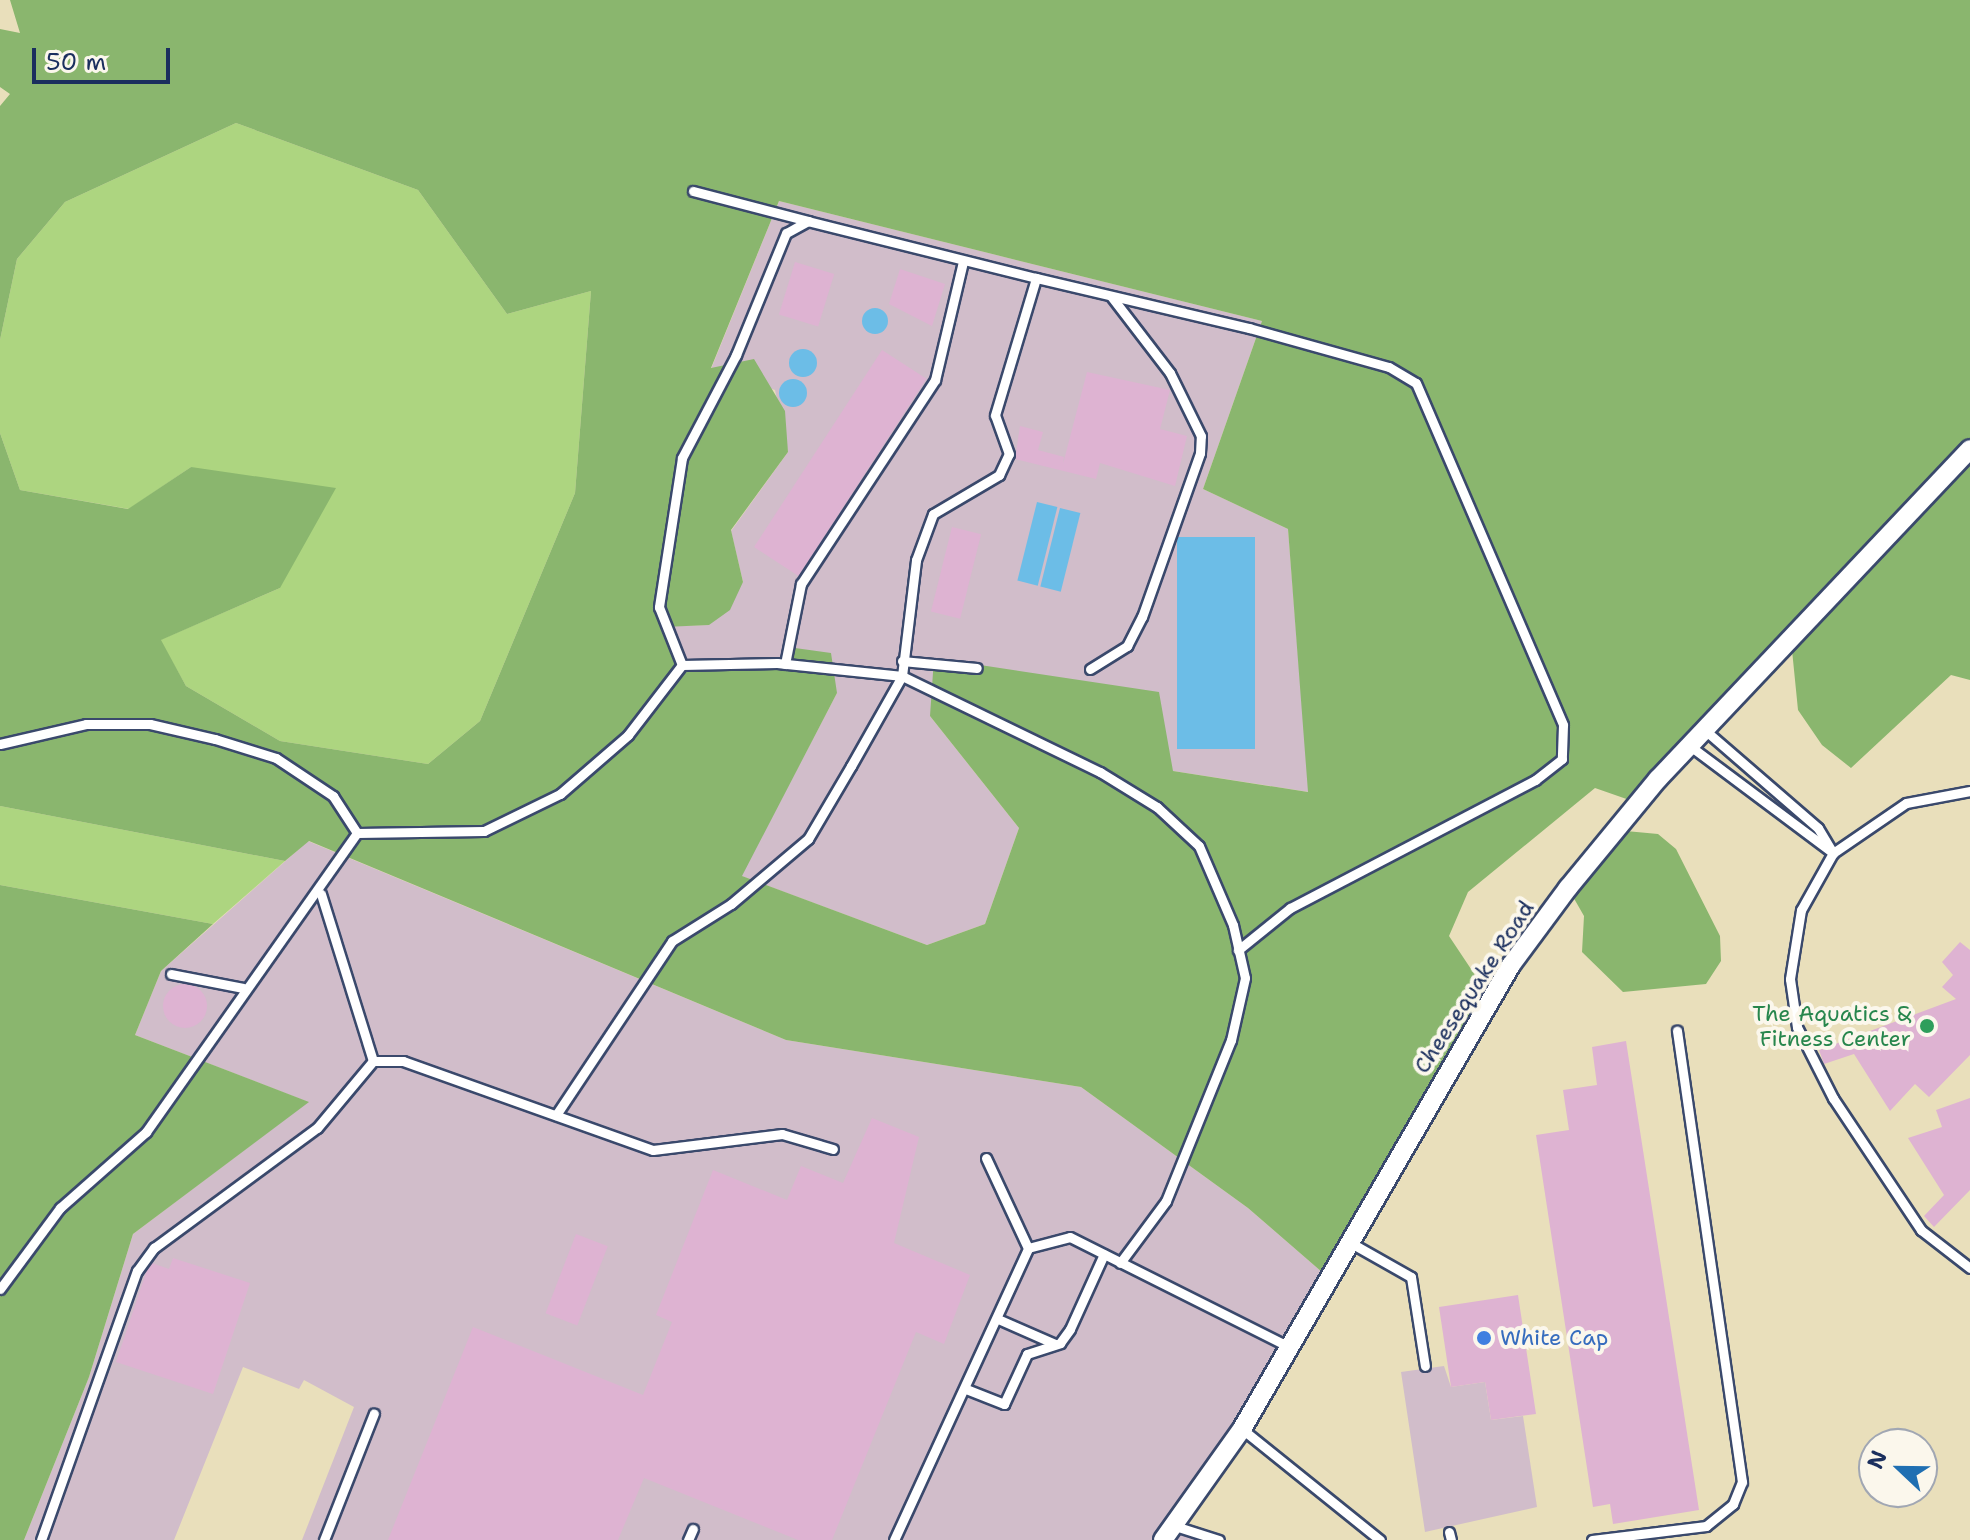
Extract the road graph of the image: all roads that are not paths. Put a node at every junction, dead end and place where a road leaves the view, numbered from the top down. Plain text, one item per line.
1 (693, 191) dead end
2 (808, 221) junction
3 (963, 262) junction
4 (1036, 278) junction
5 (1111, 296) junction
6 (1970, 449) edge
7 (902, 661) junction
8 (785, 664) junction
9 (682, 665) junction
10 (977, 668) dead end
11 (1090, 669) dead end
12 (902, 676) junction
13 (1705, 730) junction
14 (0, 744) edge
15 (1690, 746) junction
16 (1970, 791) edge
17 (1796, 808) junction
18 (1784, 821) junction
19 (357, 833) junction
20 (1833, 853) junction
21 (321, 894) junction
22 (1238, 950) junction
23 (171, 974) dead end
24 (243, 988) junction
25 (1677, 1031) dead end
26 (373, 1061) junction
27 (556, 1115) junction
28 (833, 1149) dead end
29 (986, 1158) dead end
30 (1351, 1243) junction
31 (1028, 1248) junction
32 (1104, 1254) junction
33 (1120, 1263) junction
34 (1970, 1268) edge
35 (0, 1289) edge
36 (998, 1319) junction
37 (1055, 1344) junction
38 (1290, 1347) junction
39 (1425, 1366) dead end
40 (966, 1389) junction
41 (374, 1413) dead end
42 (1242, 1429) junction
43 (693, 1529) dead end
44 (1169, 1533) edge
45 (41, 1540) edge
46 (324, 1540) edge
47 (688, 1540) edge
48 (894, 1540) edge
49 (1219, 1540) edge
50 (1380, 1540) edge
51 (1592, 1540) edge

1 - 2 lane
2 - 3 lane
2 - 9 lane
3 - 4 lane
3 - 8 lane
4 - 5 lane
4 - 7 lane
5 - 11 lane
5 - 22 lane
6 - 13 street, Cheesequake Road
7 - 10 lane
7 - 12 lane
8 - 9 lane
8 - 12 lane
9 - 19 lane
12 - 22 lane
12 - 27 lane
13 - 15 street, Cheesequake Road
13 - 17 lane
14 - 19 lane
15 - 18 lane
15 - 30 street, Cheesequake Road
16 - 20 lane
17 - 18 lane
17 - 20 lane
18 - 20 lane
19 - 21 lane
20 - 34 lane
21 - 24 lane
21 - 26 lane
22 - 33 lane
23 - 24 lane
24 - 35 lane
25 - 51 lane
26 - 27 lane
26 - 45 lane
27 - 28 lane
29 - 31 lane
30 - 38 street, Cheesequake Road
30 - 39 lane
31 - 32 lane
31 - 36 lane
32 - 33 lane
32 - 37 lane
33 - 38 lane
36 - 37 lane
36 - 40 lane
37 - 40 lane
38 - 42 street, Cheesequake Road
40 - 48 lane
41 - 46 lane
42 - 44 street, Cheesequake Road
42 - 50 lane
43 - 47 lane
44 - 49 lane

